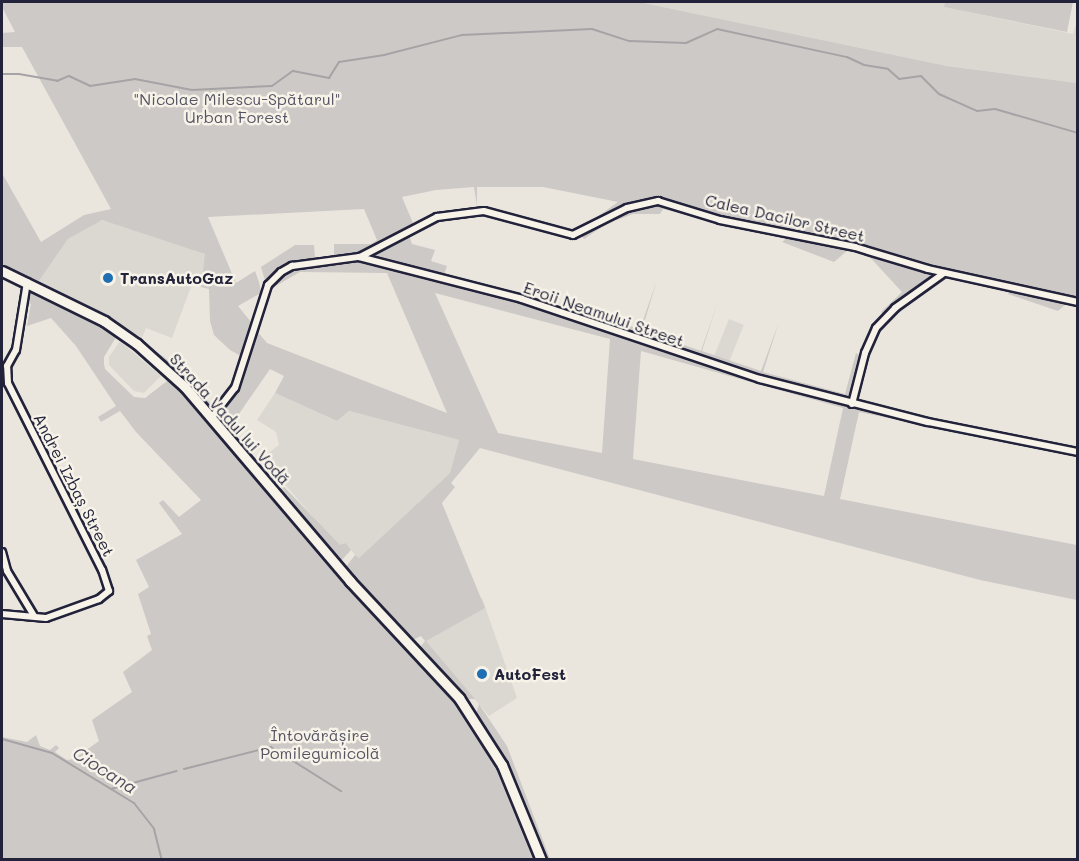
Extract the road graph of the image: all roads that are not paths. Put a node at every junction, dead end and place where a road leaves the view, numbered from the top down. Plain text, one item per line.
1 (359, 257) junction
2 (2, 271) edge
3 (944, 273) junction
4 (27, 282) junction
5 (1077, 302) edge
6 (852, 404) junction
7 (212, 417) junction
8 (1077, 452) edge
9 (2, 552) edge
10 (2, 614) edge
11 (34, 616) junction
12 (541, 860) edge

1 - 3 street, Calea Dacilor Street
1 - 6 street, Eroii Neamului Street
1 - 7 street, Eroii Neamului Street
2 - 4 main road, Strada Vadul lui Vodă
3 - 5 street, Calea Dacilor Street
3 - 6 street
4 - 7 main road, Strada Vadul lui Vodă
4 - 11 street, Andrei Izbaș Street
6 - 8 street, Eroii Neamului Street
7 - 12 main road, Strada Vadul lui Vodă
9 - 11 street
10 - 11 street, Andrei Izbaș Street

